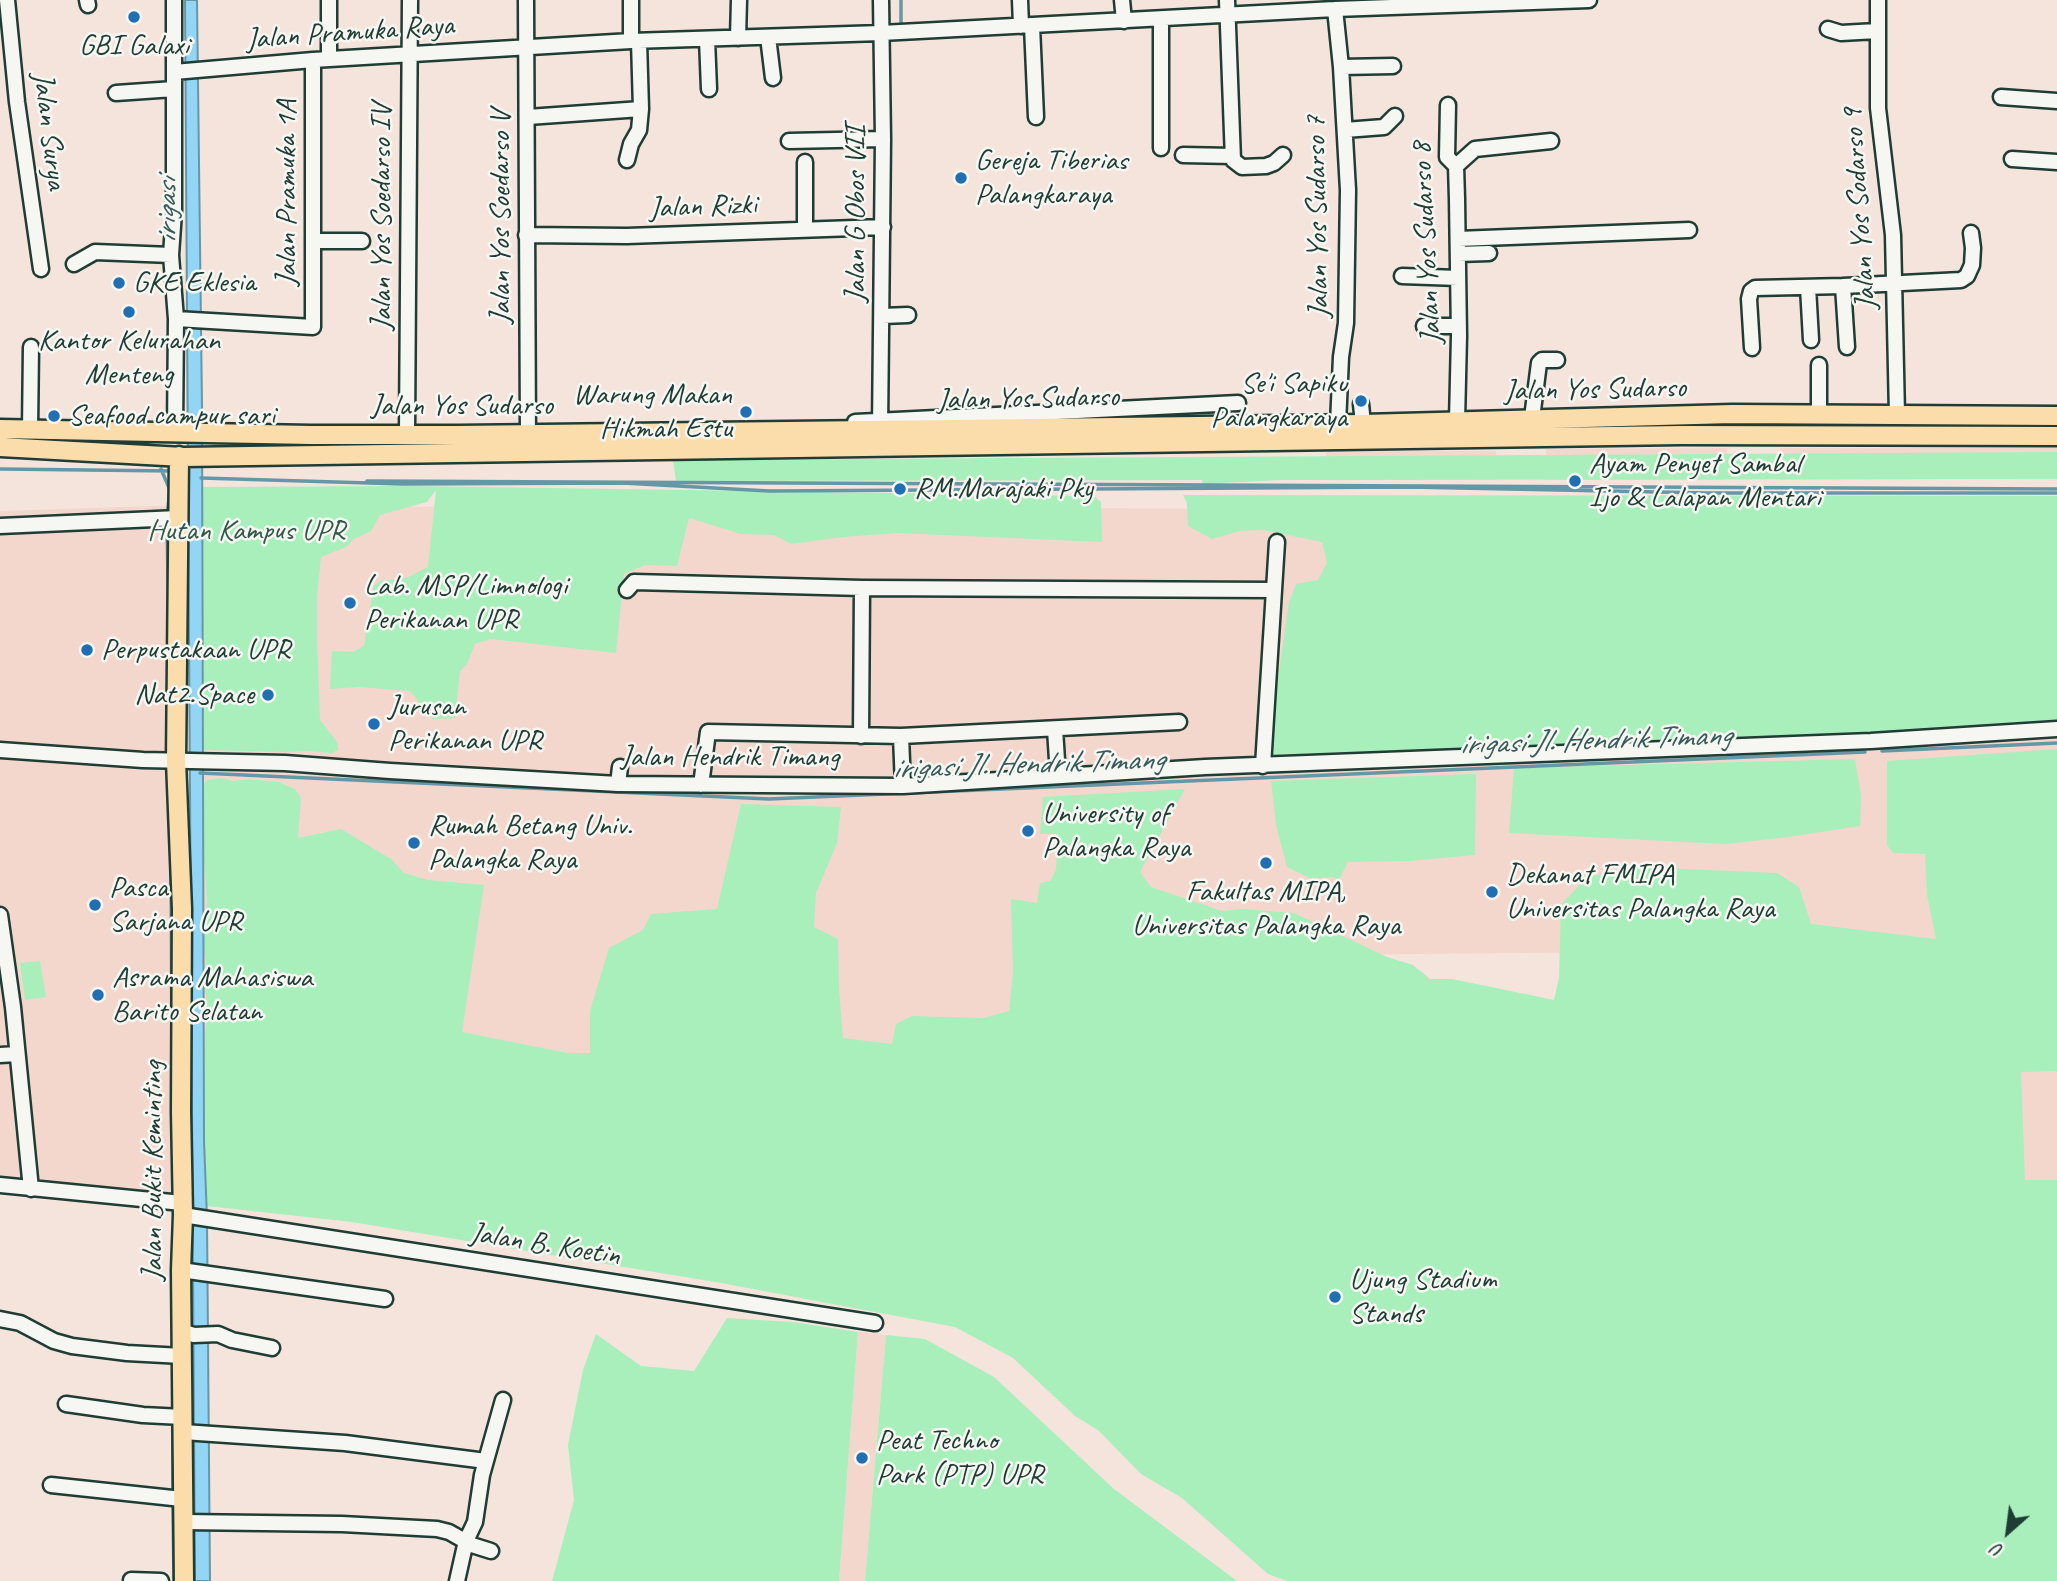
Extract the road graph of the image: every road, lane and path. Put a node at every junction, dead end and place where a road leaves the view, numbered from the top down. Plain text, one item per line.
1 (7, 0) edge
2 (174, 0) edge
3 (329, 0) edge
4 (410, 0) edge
5 (526, 0) edge
6 (631, 0) edge
7 (739, 0) edge
8 (881, 0) edge
9 (1020, 0) edge
10 (1122, 0) edge
11 (1590, 0) edge
12 (1878, 0) edge
13 (1455, 3) edge
14 (1283, 6) edge
15 (1227, 7) edge
16 (1335, 9) junction
17 (1161, 19) junction
18 (1124, 21) junction
19 (1026, 26) junction
20 (1828, 29) dead end
21 (1877, 31) junction
22 (881, 33) junction
23 (768, 37) junction
24 (738, 38) junction
25 (707, 39) junction
26 (635, 41) junction
27 (526, 48) junction
28 (409, 54) junction
29 (329, 59) junction
30 (313, 60) junction
31 (1393, 66) dead end
32 (1341, 67) junction
33 (181, 71) junction
34 (772, 78) dead end
35 (174, 89) junction
36 (709, 89) dead end
37 (117, 93) dead end
38 (2001, 97) dead end
39 (2057, 101) edge
40 (1448, 105) dead end
41 (640, 109) junction
42 (1395, 116) dead end
43 (528, 117) junction
44 (1036, 117) dead end
45 (1345, 130) junction
46 (883, 139) junction
47 (789, 141) dead end
48 (1551, 141) dead end
49 (1161, 148) dead end
50 (1183, 155) dead end
51 (1283, 155) dead end
52 (1233, 156) junction
53 (2012, 159) dead end
54 (627, 160) dead end
55 (805, 162) dead end
56 (2057, 162) edge
57 (1455, 166) junction
58 (805, 228) junction
59 (883, 228) junction
60 (1689, 230) dead end
61 (1971, 233) dead end
62 (526, 235) junction
63 (313, 241) junction
64 (362, 241) dead end
65 (1458, 246) junction
66 (1489, 254) dead end
67 (171, 255) junction
68 (74, 264) dead end
69 (41, 269) dead end
70 (1402, 276) dead end
71 (1458, 278) junction
72 (1894, 283) junction
73 (1843, 286) junction
74 (1808, 287) junction
75 (908, 315) dead end
76 (882, 316) junction
77 (188, 320) junction
78 (1424, 326) dead end
79 (1459, 326) junction
80 (1811, 340) dead end
81 (31, 347) dead end
82 (1847, 347) dead end
83 (1752, 348) dead end
84 (1557, 360) dead end
85 (1819, 365) dead end
86 (1238, 403) dead end
87 (1361, 404) dead end
88 (1819, 415) junction
89 (1897, 415) junction
90 (2057, 416) edge
91 (1532, 418) junction
92 (1457, 421) junction
93 (1338, 424) junction
94 (1363, 424) junction
95 (1681, 426) junction
96 (0, 429) edge
97 (880, 429) junction
98 (179, 433) junction
99 (407, 434) junction
100 (528, 434) junction
101 (625, 434) junction
102 (347, 435) junction
103 (1108, 435) junction
104 (2057, 436) edge
105 (30, 439) junction
106 (662, 442) junction
107 (0, 447) edge
108 (347, 454) junction
109 (180, 459) junction
110 (178, 518) junction
111 (0, 526) edge
112 (1277, 542) dead end
113 (862, 588) junction
114 (627, 590) dead end
115 (1274, 590) junction
116 (1180, 722) dead end
117 (1055, 729) junction
118 (2057, 729) edge
119 (861, 736) junction
120 (901, 736) junction
121 (0, 750) edge
122 (186, 760) junction
123 (1263, 766) junction
124 (620, 767) dead end
125 (1058, 776) junction
126 (618, 784) junction
127 (701, 785) junction
128 (903, 786) junction
129 (0, 915) edge
130 (17, 1054) junction
131 (0, 1055) edge
132 (0, 1185) edge
133 (31, 1189) junction
134 (191, 1213) junction
135 (194, 1271) junction
136 (385, 1299) dead end
137 (0, 1319) edge
138 (875, 1322) dead end
139 (194, 1334) junction
140 (272, 1348) dead end
141 (182, 1356) junction
142 (503, 1400) dead end
143 (66, 1404) dead end
144 (192, 1429) junction
145 (486, 1461) junction
146 (51, 1485) dead end
147 (182, 1499) junction
148 (196, 1522) junction
149 (466, 1541) junction
150 (491, 1551) dead end
151 (131, 1580) edge
152 (161, 1581) edge
153 (184, 1581) edge
154 (457, 1581) edge

1 - 69 street, Jalan Surya
2 - 33 street
3 - 29 street
4 - 28 street, Jalan Yos Soedarso IV
5 - 27 street, Jalan Yos Soedarso V
6 - 26 street
7 - 24 street
8 - 22 street, Jalan G Obos VII
9 - 19 street
10 - 18 street
11 - 13 street
12 - 21 street, Jalan Yos Sodarso 9
13 - 16 street
14 - 15 street
14 - 16 street
15 - 17 street, Jalan Pramuka Raya
15 - 52 street
16 - 32 street, Jalan Yos Sudarso 7
17 - 18 street, Jalan Pramuka Raya
17 - 49 street
18 - 19 street, Jalan Pramuka Raya
19 - 22 street, Jalan Pramuka Raya
19 - 44 street
20 - 21 street
21 - 72 street, Jalan Yos Sodarso 9
22 - 23 street, Jalan Pramuka Raya
22 - 46 street, Jalan G Obos VII
23 - 24 street, Jalan Pramuka Raya
23 - 34 street
24 - 25 street, Jalan Pramuka Raya
25 - 26 street, Jalan Pramuka Raya
25 - 36 street
26 - 27 street, Jalan Pramuka Raya
26 - 41 street
27 - 28 street, Jalan Pramuka Raya
27 - 43 street, Jalan Yos Soedarso V
28 - 29 street, Jalan Pramuka Raya
28 - 99 street, Jalan Yos Soedarso IV
29 - 30 street, Jalan Pramuka Raya
30 - 33 street, Jalan Pramuka Raya
30 - 63 street, Jalan Pramuka 1A
31 - 32 street
32 - 45 street, Jalan Yos Sudarso 7
33 - 35 street
35 - 37 street
35 - 67 street
38 - 39 street
40 - 57 street, Jalan Yos Sudarso 8
41 - 43 street
41 - 54 street
42 - 45 street
43 - 62 street, Jalan Yos Soedarso V
45 - 93 street, Jalan Yos Sudarso 7
46 - 47 street
46 - 59 street, Jalan G Obos VII
48 - 57 street
50 - 52 street
51 - 52 street
53 - 56 street
55 - 58 street
57 - 65 street, Jalan Yos Sudarso 8
58 - 59 street, Jalan Rizki
58 - 62 street, Jalan Rizki
59 - 76 street, Jalan G Obos VII
60 - 65 street
61 - 72 street
62 - 100 street, Jalan Yos Soedarso V
63 - 64 street
63 - 77 street, Jalan Pramuka 1A
65 - 66 street
65 - 71 street, Jalan Yos Sudarso 8
67 - 68 street
67 - 77 street
70 - 71 street
71 - 79 street, Jalan Yos Sudarso 8
72 - 73 street
72 - 89 street, Jalan Yos Sodarso 9
73 - 74 street
73 - 82 street
74 - 80 street
74 - 83 street
75 - 76 street
76 - 97 street, Jalan G Obos VII
77 - 98 street
78 - 79 street
79 - 92 street, Jalan Yos Sudarso 8
81 - 105 street
84 - 91 street
85 - 88 street
86 - 101 street
87 - 94 street
88 - 89 main road, Jalan Yos Sudarso
88 - 95 main road, Jalan Yos Sudarso
89 - 90 main road, Jalan Yos Sudarso
91 - 92 main road, Jalan Yos Sudarso
91 - 95 main road, Jalan Yos Sudarso
92 - 94 main road, Jalan Yos Sudarso
93 - 94 main road, Jalan Yos Sudarso
93 - 103 main road, Jalan Yos Sudarso
95 - 103 main road, Jalan Yos Sudarso
95 - 104 main road, Jalan Yos Sudarso
96 - 105 main road, Jalan Yos Sudarso
97 - 103 main road, Jalan Yos Sudarso
97 - 106 main road, Jalan Yos Sudarso
98 - 102 main road, Jalan Yos Sudarso
98 - 105 main road, Jalan Yos Sudarso
99 - 100 main road, Jalan Yos Sudarso
99 - 102 main road, Jalan Yos Sudarso
100 - 101 main road, Jalan Yos Sudarso
101 - 106 main road, Jalan Yos Sudarso
102 - 108 main road
103 - 106 main road, Jalan Yos Sudarso
105 - 107 main road, Jalan Yos Sudarso
105 - 109 main road, Jalan Yos Sudarso
106 - 108 main road, Jalan Yos Sudarso
108 - 109 main road, Jalan Yos Sudarso
109 - 110 main road, Jalan Bukit Keminting
110 - 111 street
110 - 122 main road, Jalan Bukit Keminting
112 - 115 street
113 - 114 street
113 - 115 street
113 - 119 street
115 - 123 street
116 - 117 street
117 - 120 street
117 - 125 street
118 - 123 street, Jalan Hendrik Timang
119 - 120 street
119 - 127 street
120 - 128 street
121 - 122 street, Jalan Hendrik Timang
122 - 126 street, Jalan Hendrik Timang
122 - 134 main road, Jalan Bukit Keminting
123 - 125 street, Jalan Hendrik Timang
124 - 126 street
125 - 128 street, Jalan Hendrik Timang
126 - 127 street, Jalan Hendrik Timang
127 - 128 street, Jalan Hendrik Timang
129 - 130 street
130 - 131 street
130 - 133 street
132 - 133 street, Jalan B. Koetin
133 - 134 street, Jalan B. Koetin
134 - 135 main road, Jalan Bukit Keminting
134 - 138 street, Jalan B. Koetin
135 - 136 street
135 - 139 main road, Jalan Bukit Keminting
137 - 141 street
139 - 140 street
139 - 141 main road, Jalan Bukit Keminting
141 - 144 main road, Jalan Bukit Keminting
142 - 145 street
143 - 144 street
144 - 145 street
144 - 147 main road, Jalan Bukit Keminting
145 - 149 street
146 - 147 street
147 - 148 main road, Jalan Bukit Keminting
148 - 149 street
148 - 153 main road, Jalan Bukit Keminting
149 - 150 street
149 - 154 street
151 - 152 street

